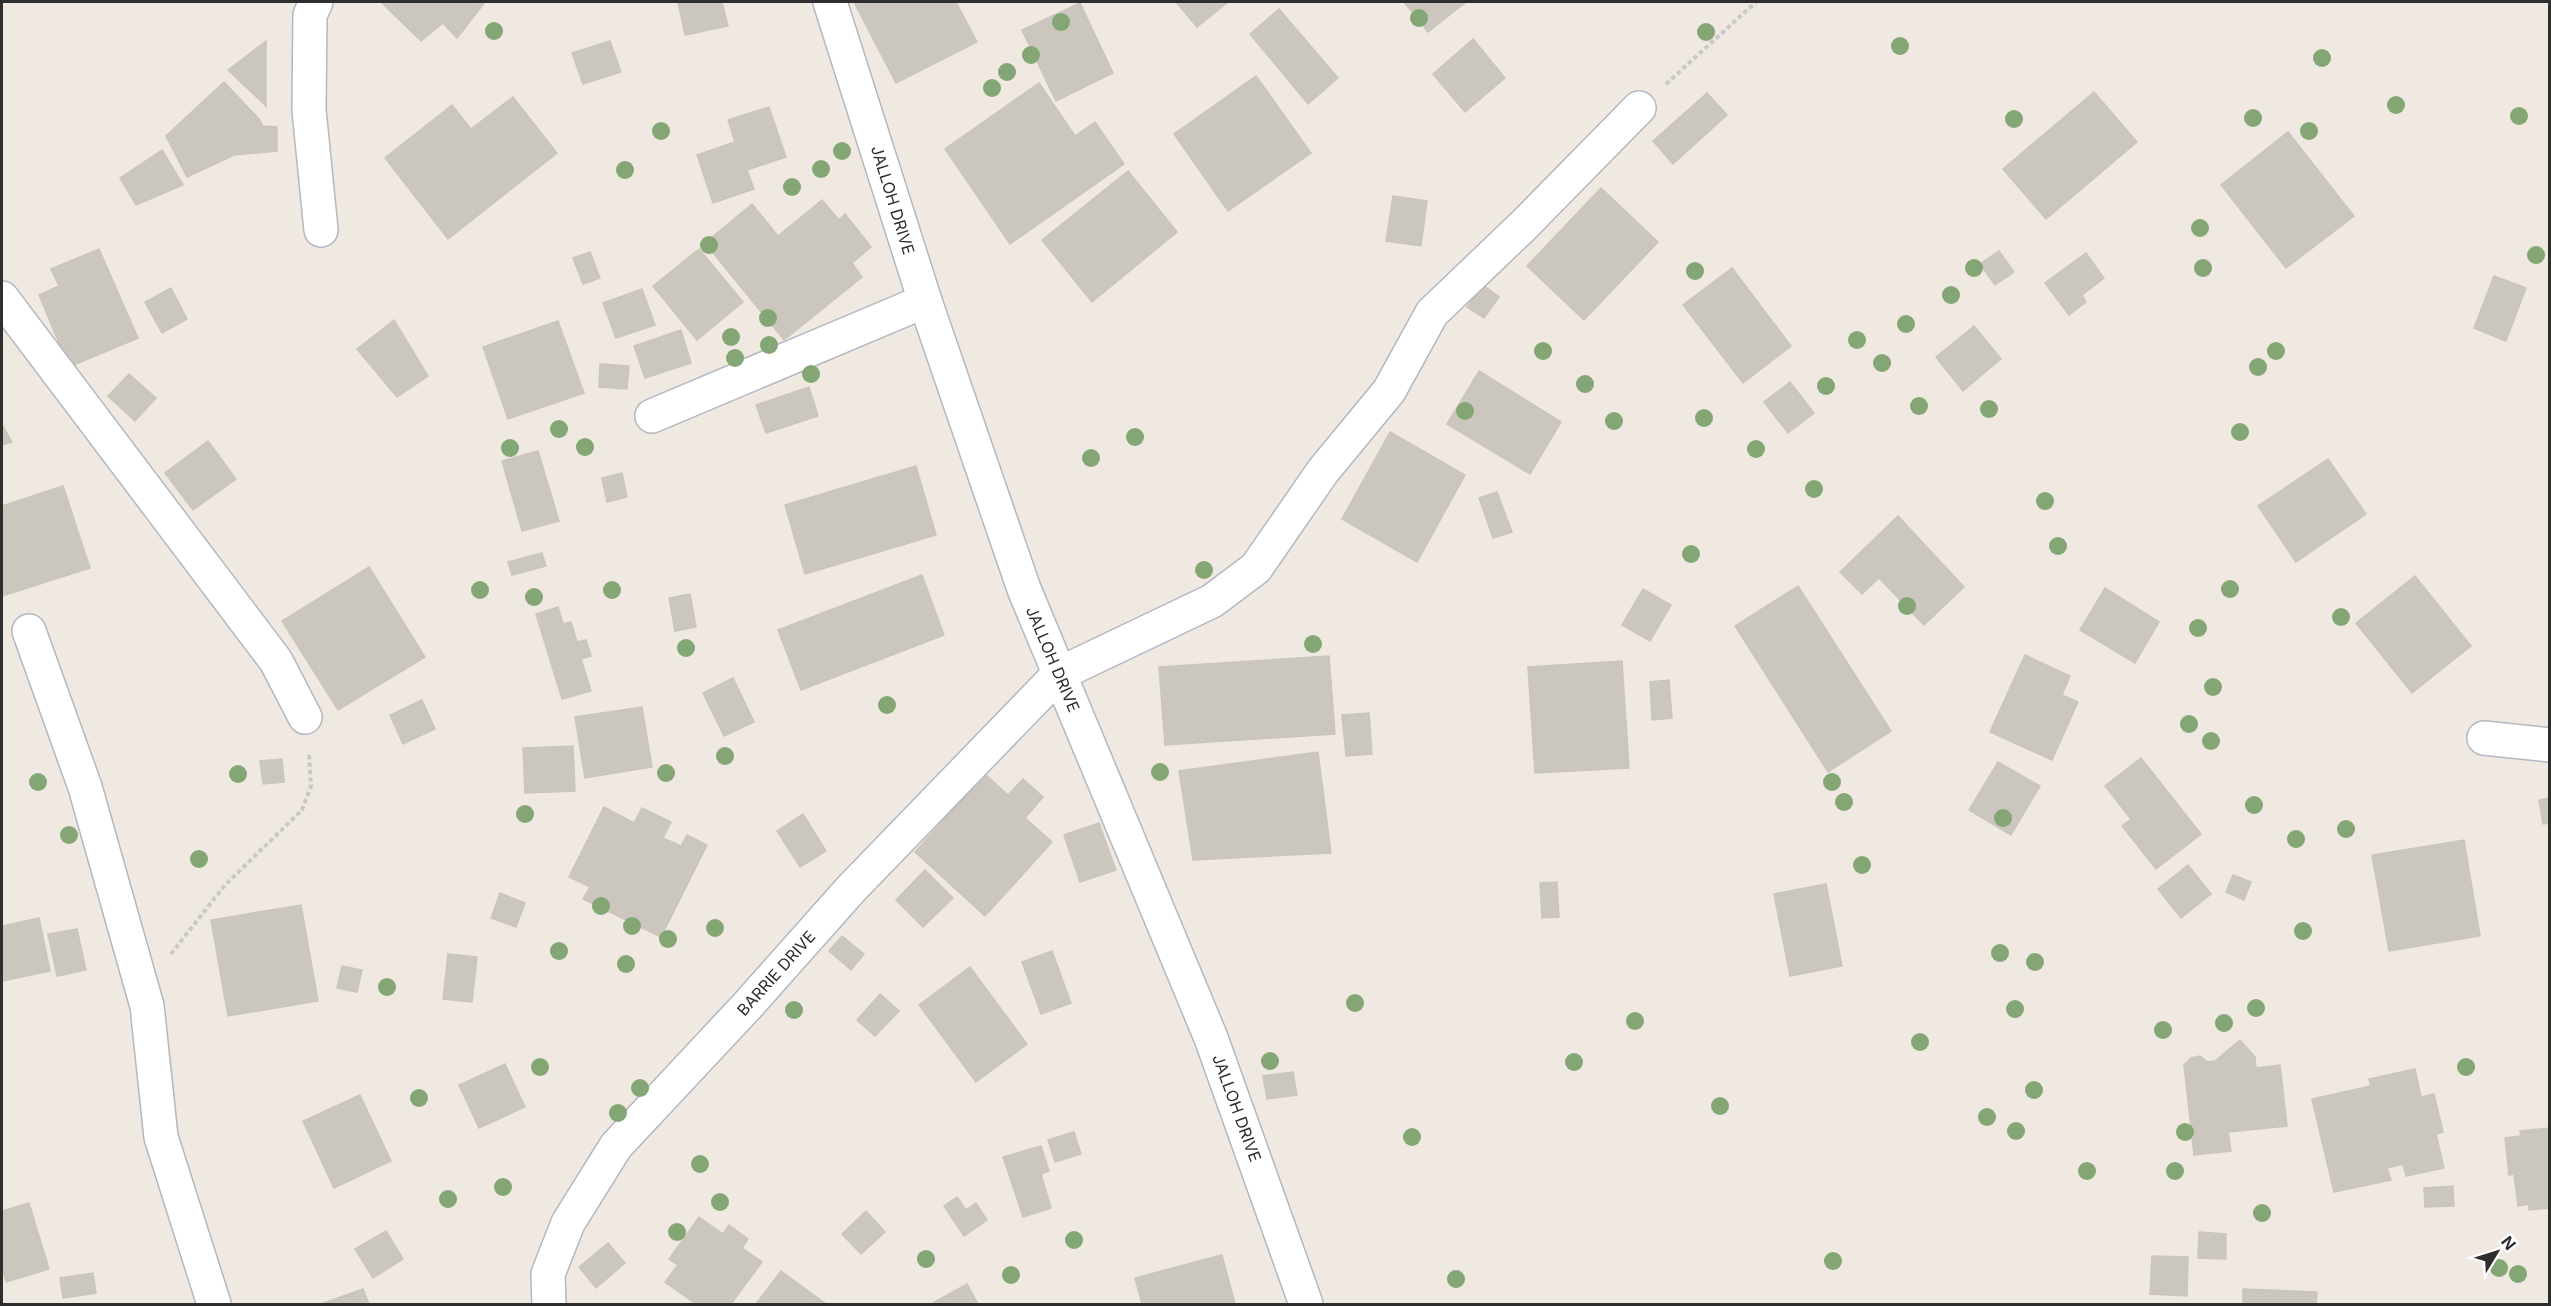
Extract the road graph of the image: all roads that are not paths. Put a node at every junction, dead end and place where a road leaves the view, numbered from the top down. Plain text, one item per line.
1 (315, 2) edge
2 (830, 2) edge
3 (1639, 108) road end
4 (321, 230) dead end
5 (2, 298) edge
6 (925, 301) junction
7 (652, 416) dead end
8 (29, 631) dead end
9 (1059, 674) junction
10 (305, 717) road end
11 (2484, 738) dead end
12 (2550, 745) edge
13 (214, 1305) edge
14 (549, 1305) edge
15 (1306, 1305) edge

1 - 4 street
2 - 6 street, JALLOH DRIVE
3 - 9 street
5 - 10 street
6 - 7 street
6 - 9 street, JALLOH DRIVE
8 - 13 street
9 - 14 street, BARRIE DRIVE
9 - 15 street, JALLOH DRIVE
11 - 12 street

